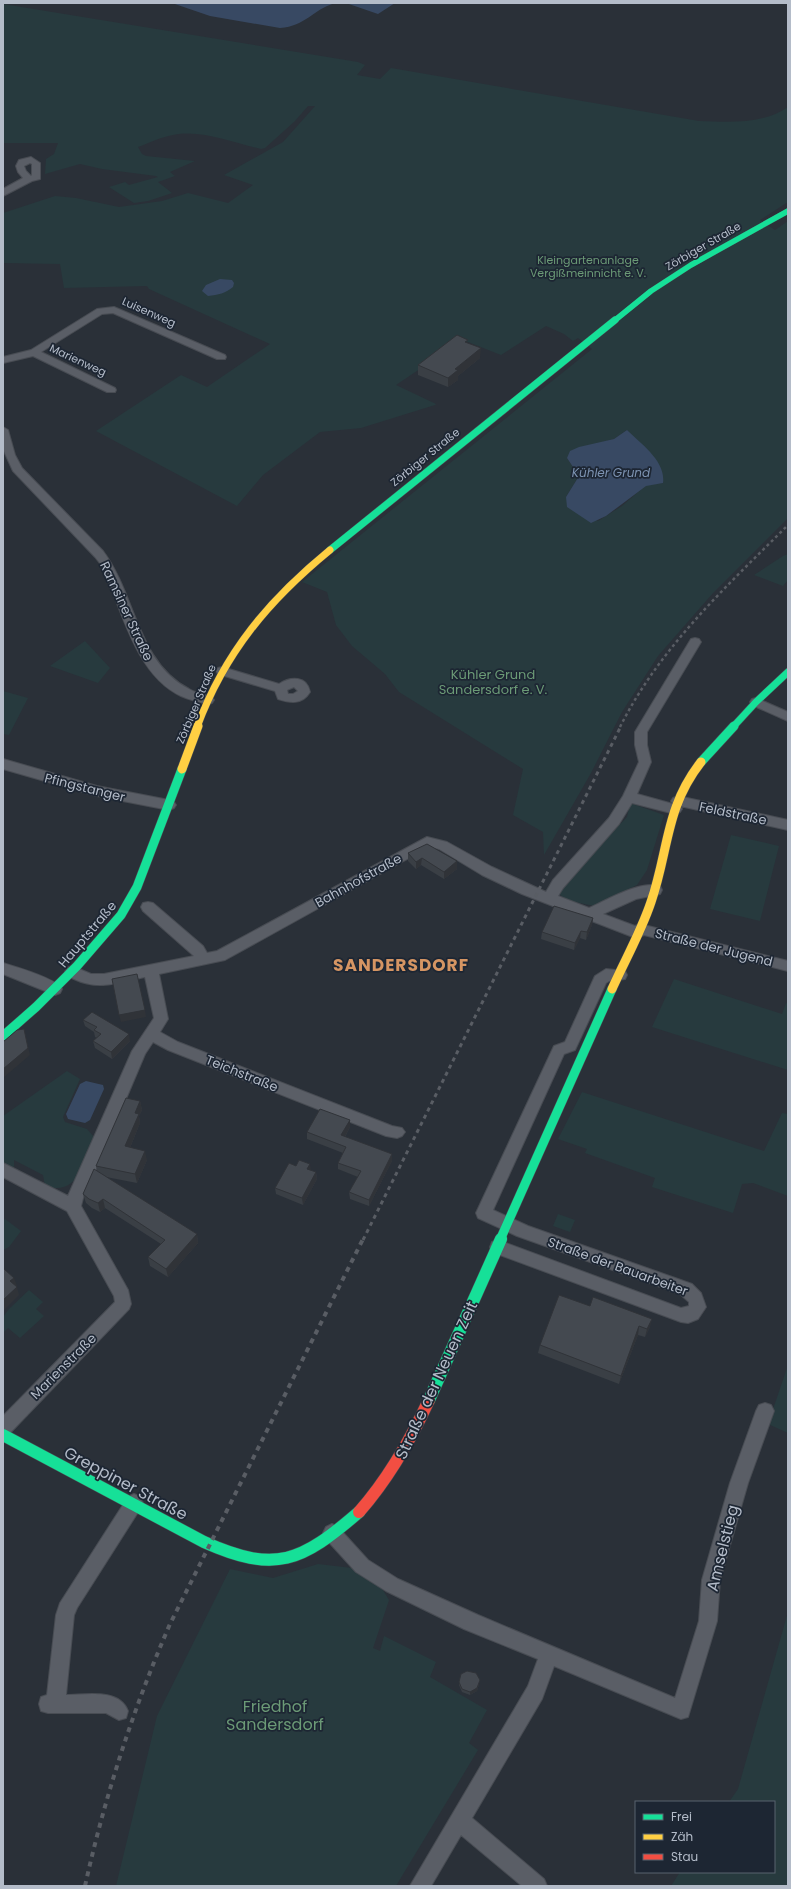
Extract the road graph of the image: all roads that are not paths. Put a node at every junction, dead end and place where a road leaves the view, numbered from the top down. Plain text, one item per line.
1 (29, 179) dead end
2 (3, 193) edge
3 (788, 211) edge
4 (35, 352) junction
5 (221, 358) dead end
6 (3, 360) edge
7 (111, 390) dead end
8 (3, 430) edge
9 (695, 642) dead end
10 (222, 671) junction
11 (788, 672) edge
12 (281, 689) dead end
13 (208, 700) junction
14 (756, 702) junction
15 (788, 717) edge
16 (3, 764) edge
17 (629, 796) junction
18 (168, 805) junction
19 (677, 805) junction
20 (788, 825) edge
21 (655, 890) junction
22 (543, 896) junction
23 (148, 907) dead end
24 (589, 914) junction
25 (639, 931) junction
26 (203, 960) junction
27 (788, 966) edge
28 (3, 968) edge
29 (151, 970) junction
30 (72, 972) junction
31 (620, 975) junction
32 (55, 990) junction
33 (151, 1034) junction
34 (3, 1036) edge
35 (570, 1046) junction
36 (584, 1055) junction
37 (528, 1119) junction
38 (551, 1127) junction
39 (397, 1132) dead end
40 (3, 1170) edge
41 (73, 1206) junction
42 (508, 1223) junction
43 (498, 1246) junction
44 (765, 1411) dead end
45 (3, 1428) edge
46 (3, 1435) edge
47 (134, 1503) junction
48 (332, 1533) junction
49 (236, 1555) joint
50 (549, 1655) junction
51 (119, 1711) dead end
52 (459, 1820) junction
53 (420, 1886) edge
54 (537, 1886) edge

1 - 2 street
3 - 10 street, Zörbiger Straße
4 - 5 street, Luisenweg
4 - 6 street, Luisenweg
4 - 7 street, Marienweg
8 - 13 street, Ramsiner Straße
9 - 17 street
10 - 12 street
10 - 13 street, Zörbiger Straße
11 - 14 street, Straße der Neuen Zeit
13 - 18 street, Zörbiger Straße
14 - 15 street
14 - 19 street, Straße der Neuen Zeit
16 - 18 street, Pfingstanger
17 - 19 street, Feldstraße
17 - 22 street
18 - 30 street, Hauptstraße
19 - 20 street, Feldstraße
19 - 21 street, Straße der Neuen Zeit
21 - 24 street
21 - 25 street, Straße der Neuen Zeit
22 - 24 street, Bahnhofstraße
22 - 26 street, Bahnhofstraße
23 - 26 street
24 - 25 street, Bahnhofstraße
25 - 27 street, Straße der Jugend
25 - 31 street, Straße der Neuen Zeit
26 - 29 street, Bahnhofstraße
28 - 32 street
29 - 30 street, Bahnhofstraße
29 - 33 street
30 - 32 street, Hauptstraße
31 - 35 street
31 - 36 street, Straße der Neuen Zeit
32 - 34 street, Hauptstraße
33 - 39 street, Teichstraße
33 - 41 street
35 - 36 street
35 - 37 street
36 - 38 street, Straße der Neuen Zeit
37 - 38 street
37 - 42 street
38 - 42 street, Straße der Neuen Zeit
40 - 41 street
41 - 45 street, Marienstraße
42 - 43 street, Straße der Neuen Zeit
42 - 43 street, Straße der Bauarbeiter
43 - 48 street, Straße der Neuen Zeit
44 - 50 street, Amselstieg
46 - 47 street, Greppiner Straße
47 - 49 street, Greppiner Straße
47 - 51 street
48 - 49 street, Straße der Neuen Zeit
48 - 50 street
50 - 52 street
52 - 53 street
52 - 54 street

